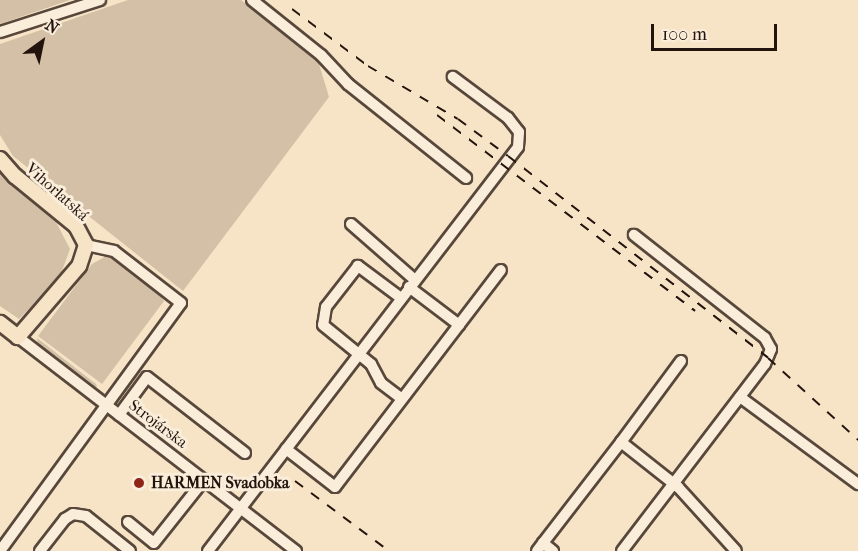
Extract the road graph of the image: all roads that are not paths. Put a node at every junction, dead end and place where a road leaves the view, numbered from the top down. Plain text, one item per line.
1 (100, 0) edge
2 (252, 0) edge
3 (76, 4) edge
4 (0, 32) edge
5 (453, 77) dead end
6 (0, 159) edge
7 (465, 178) dead end
8 (351, 224) dead end
9 (634, 235) dead end
10 (86, 245) junction
11 (501, 270) dead end
12 (412, 283) junction
13 (401, 298) junction
14 (0, 324) edge
15 (459, 325) junction
16 (18, 337) junction
17 (359, 354) junction
18 (681, 361) dead end
19 (740, 397) junction
20 (402, 399) junction
21 (106, 405) junction
22 (118, 415) junction
23 (621, 441) junction
24 (286, 449) junction
25 (245, 453) dead end
26 (204, 480) junction
27 (674, 484) junction
28 (858, 484) edge
29 (240, 508) junction
30 (128, 522) dead end
31 (540, 547) edge
32 (0, 551) edge
33 (40, 551) edge
34 (130, 551) edge
35 (208, 551) edge
36 (296, 551) edge
37 (552, 551) edge
38 (622, 551) edge
39 (736, 551) edge

1 - 3 street
2 - 7 street
3 - 4 street
5 - 12 street
6 - 10 main road, Vihorlatská
8 - 12 street
9 - 19 street
10 - 16 main road, Vihorlatská
10 - 21 street
11 - 15 street
12 - 13 street
12 - 15 street
13 - 17 street
13 - 17 street
14 - 16 main road, Strojárska
15 - 20 street
16 - 21 street, Strojárska
17 - 20 street
17 - 24 street
18 - 23 street
19 - 27 street
19 - 28 street
20 - 24 street
21 - 22 street, Strojárska
21 - 32 street
22 - 25 street
22 - 26 street, Strojárska
23 - 27 street
23 - 31 street
24 - 29 street
26 - 29 street, Strojárska
26 - 30 street
27 - 38 street
27 - 39 street
29 - 35 street
29 - 36 street, Strojárska
31 - 37 street
33 - 34 street

